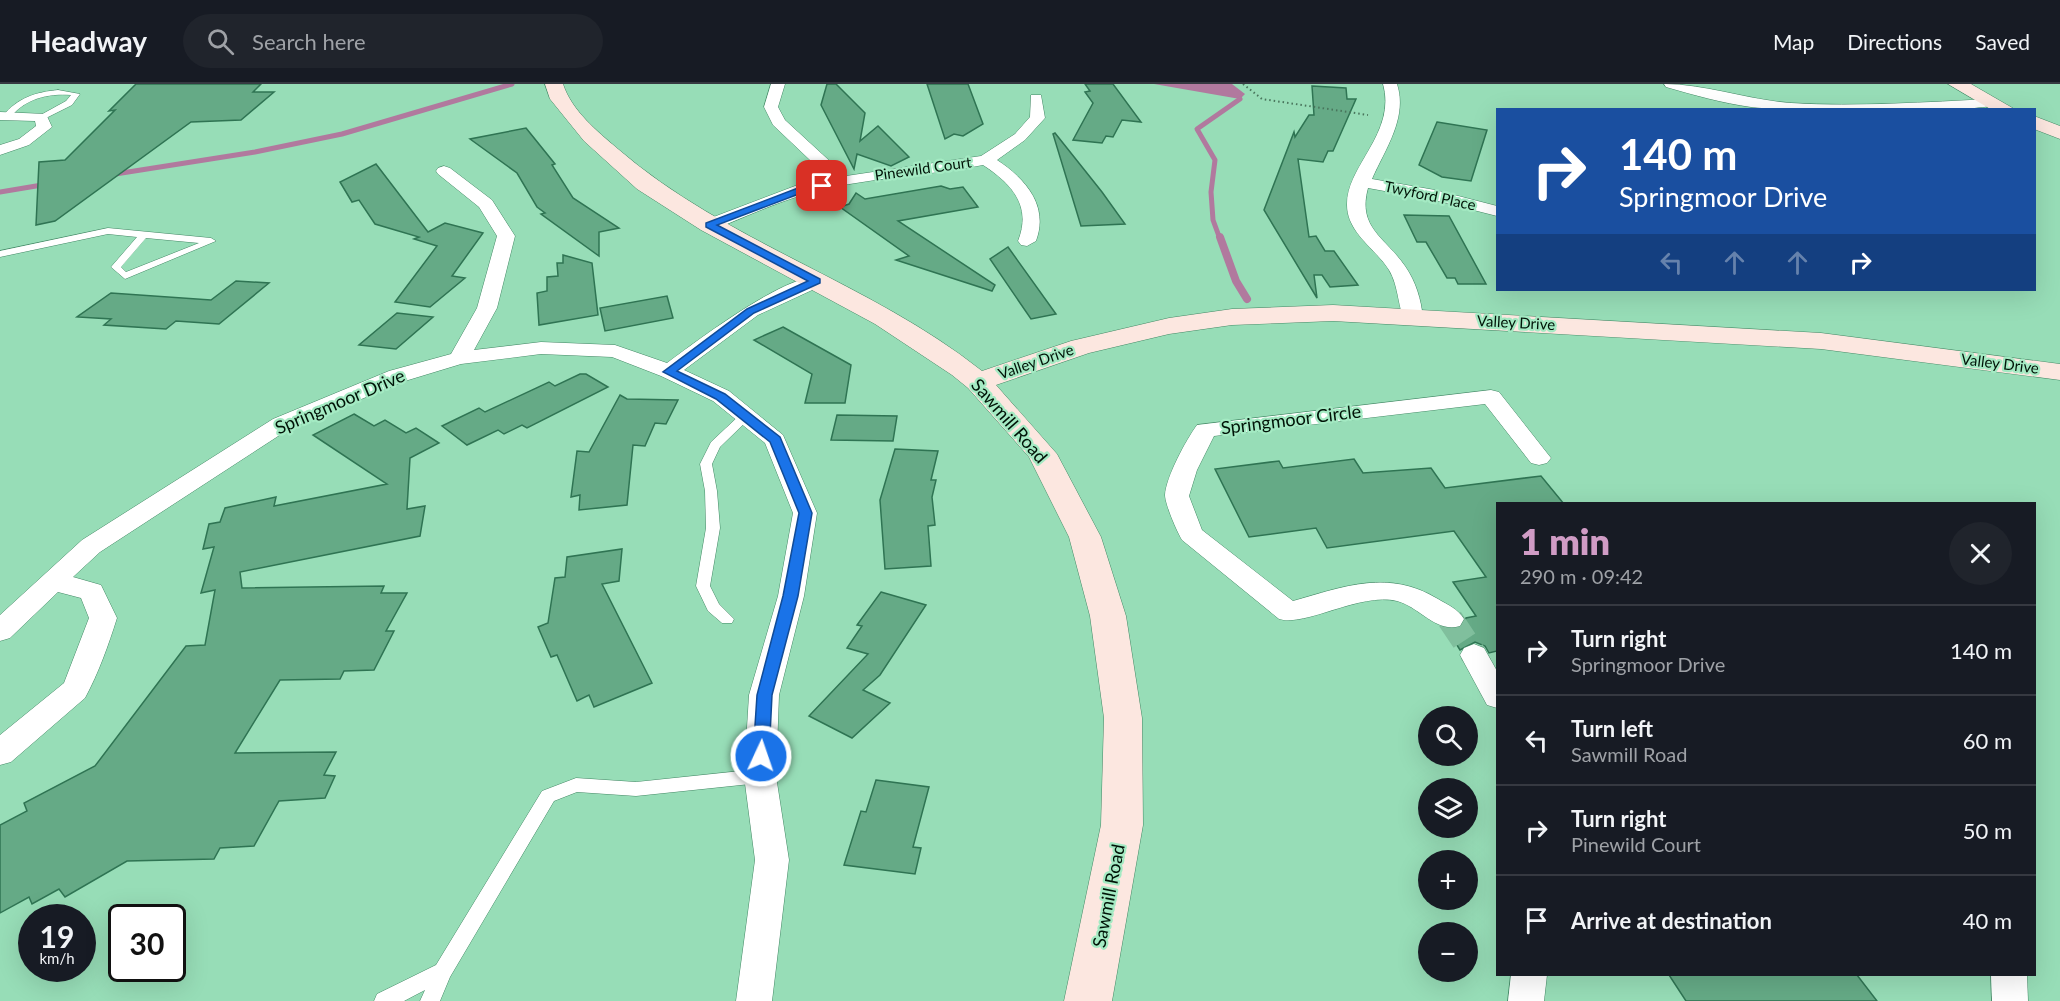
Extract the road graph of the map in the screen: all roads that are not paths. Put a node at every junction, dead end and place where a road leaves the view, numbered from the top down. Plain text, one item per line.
1 (554, 84) edge
2 (778, 84) edge
3 (1390, 84) edge
4 (1671, 84) edge
5 (1957, 84) edge
6 (1036, 98) dead end
7 (2000, 106) edge
8 (1800, 108) edge
9 (1871, 108) edge
10 (3, 116) edge
11 (41, 117) junction
12 (2036, 123) edge
13 (2060, 133) edge
14 (0, 150) edge
15 (986, 160) junction
16 (444, 171) dead end
17 (842, 181) junction
18 (1362, 182) junction
19 (1496, 211) edge
20 (709, 225) junction
21 (144, 234) junction
22 (1027, 241) dead end
23 (0, 254) edge
24 (816, 281) junction
25 (1413, 318) junction
26 (459, 358) junction
27 (669, 372) junction
28 (2060, 372) edge
29 (978, 382) junction
30 (746, 416) junction
31 (1539, 458) dead end
32 (54, 581) junction
33 (727, 619) dead end
34 (1450, 619) tunnel mouth
35 (0, 631) edge
36 (1474, 655) tunnel mouth
37 (1496, 695) edge
38 (0, 753) edge
39 (760, 776) junction
40 (443, 971) junction
41 (1529, 976) edge
42 (2009, 976) edge
43 (384, 1001) edge
44 (430, 1001) edge
45 (754, 1001) edge
46 (1089, 1001) edge
47 (1526, 1001) edge
48 (2010, 1001) edge

1 - 20 street, Sawmill Road
2 - 17 street
3 - 18 street
4 - 8 street
5 - 7 street
6 - 15 street, Pinewild Court
7 - 9 street
10 - 11 street
10 - 11 lane
11 - 14 street
12 - 13 street
15 - 17 street, Pinewild Court
15 - 22 street
16 - 26 street
17 - 20 street, Pinewild Court
18 - 19 street, Twyford Place
18 - 25 street
20 - 24 street, Sawmill Road
21 - 21 lane
21 - 23 lane
24 - 27 street
24 - 29 street, Sawmill Road
25 - 28 street, Valley Drive
25 - 29 street, Valley Drive
26 - 27 street, Springmoor Drive
26 - 32 street, Springmoor Drive
27 - 30 street, Springmoor Drive
29 - 46 street, Sawmill Road
30 - 33 lane
30 - 39 street, Springmoor Drive
31 - 34 street, Springmoor Circle
32 - 35 street, Springmoor Drive
32 - 38 street
36 - 37 street
39 - 40 lane
39 - 45 street, Springmoor Drive
40 - 43 lane
40 - 44 lane
41 - 47 street
42 - 48 street

